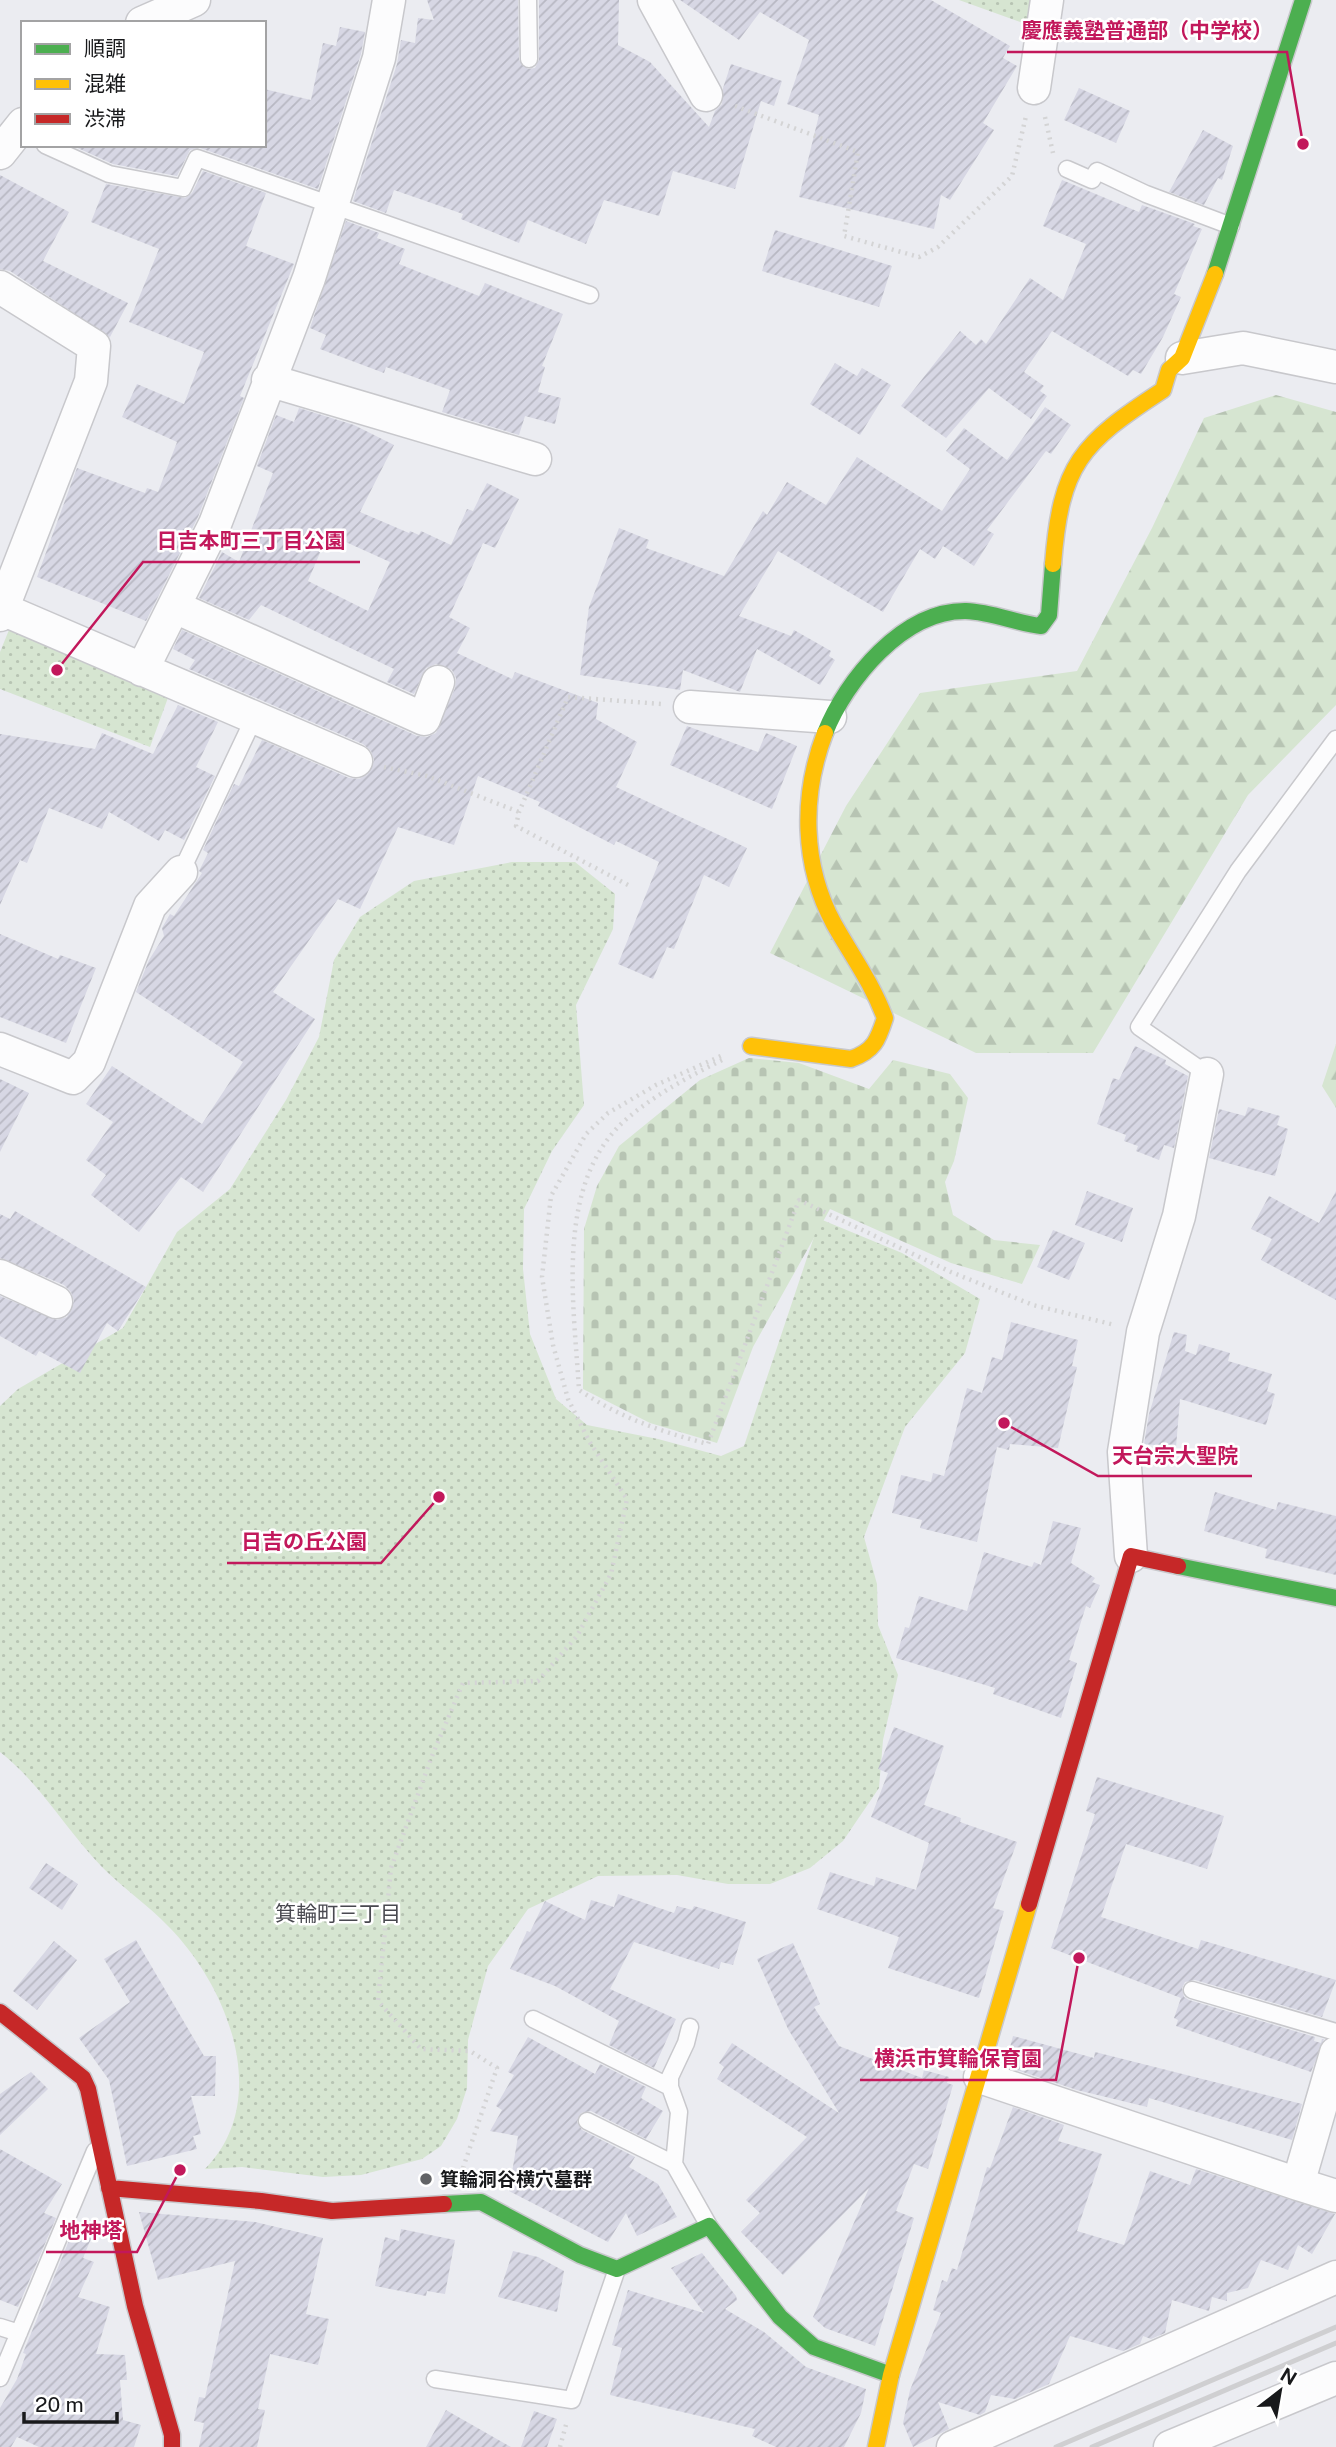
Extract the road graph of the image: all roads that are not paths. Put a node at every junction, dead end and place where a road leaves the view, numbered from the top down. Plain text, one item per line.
1 (194, 0) edge
2 (389, 0) edge
3 (528, 0) edge
4 (654, 0) edge
5 (1047, 0) edge
6 (1303, 0) edge
7 (149, 21) edge
8 (529, 59) dead end
9 (1034, 88) road end
10 (706, 95) road end
11 (49, 147) edge
12 (1067, 169) road end
13 (332, 205) junction
14 (1231, 226) junction
15 (0, 287) edge
16 (590, 295) dead end
17 (1182, 358) junction
18 (1336, 367) edge
19 (268, 380) junction
20 (535, 459) dead end
21 (174, 607) junction
22 (1, 612) edge
23 (142, 670) junction
24 (438, 682) dead end
25 (691, 706) road end
26 (830, 717) junction
27 (254, 718) junction
28 (1336, 739) edge
29 (356, 761) road end
30 (181, 872) joint
31 (751, 1046) road end
32 (0, 1049) edge
33 (1207, 1074) joint
34 (0, 1276) edge
35 (56, 1302) dead end
36 (1132, 1556) junction
37 (1336, 1598) edge
38 (1192, 1990) dead end
39 (0, 2012) edge
40 (533, 2019) dead end
41 (690, 2027) dead end
42 (1336, 2032) edge
43 (1336, 2053) edge
44 (980, 2077) junction
45 (670, 2087) junction
46 (587, 2121) dead end
47 (99, 2141) junction
48 (674, 2164) junction
49 (1298, 2184) junction
50 (109, 2188) junction
51 (1336, 2196) edge
52 (709, 2227) junction
53 (617, 2269) junction
54 (1336, 2277) edge
55 (0, 2327) edge
56 (19, 2333) junction
57 (891, 2375) junction
58 (0, 2378) edge
59 (1336, 2378) edge
60 (435, 2379) dead end
61 (173, 2447) edge
62 (876, 2447) edge
63 (953, 2447) edge
64 (1170, 2447) edge

1 - 7 street
2 - 13 street
3 - 8 lane
4 - 10 street
5 - 9 street
6 - 14 street
11 - 13 lane
12 - 14 lane
13 - 16 lane
13 - 19 street
14 - 17 street
15 - 22 street
17 - 18 street
17 - 26 street
19 - 20 street
19 - 21 street
21 - 23 street
21 - 24 street
22 - 23 street
23 - 27 street
25 - 26 street
26 - 31 street
27 - 29 street
27 - 30 lane
28 - 33 lane
30 - 32 street
33 - 36 street
34 - 35 street
36 - 37 street
36 - 44 street
38 - 42 lane
39 - 47 street
40 - 45 lane
41 - 45 lane
43 - 49 street
44 - 49 street
44 - 57 street
45 - 48 lane
46 - 48 lane
47 - 50 street
47 - 56 lane
48 - 52 lane
49 - 51 street
50 - 53 street
50 - 61 street
52 - 53 street
52 - 57 street
53 - 60 lane
54 - 63 street
55 - 56 lane
56 - 58 lane
57 - 62 street
59 - 64 street

